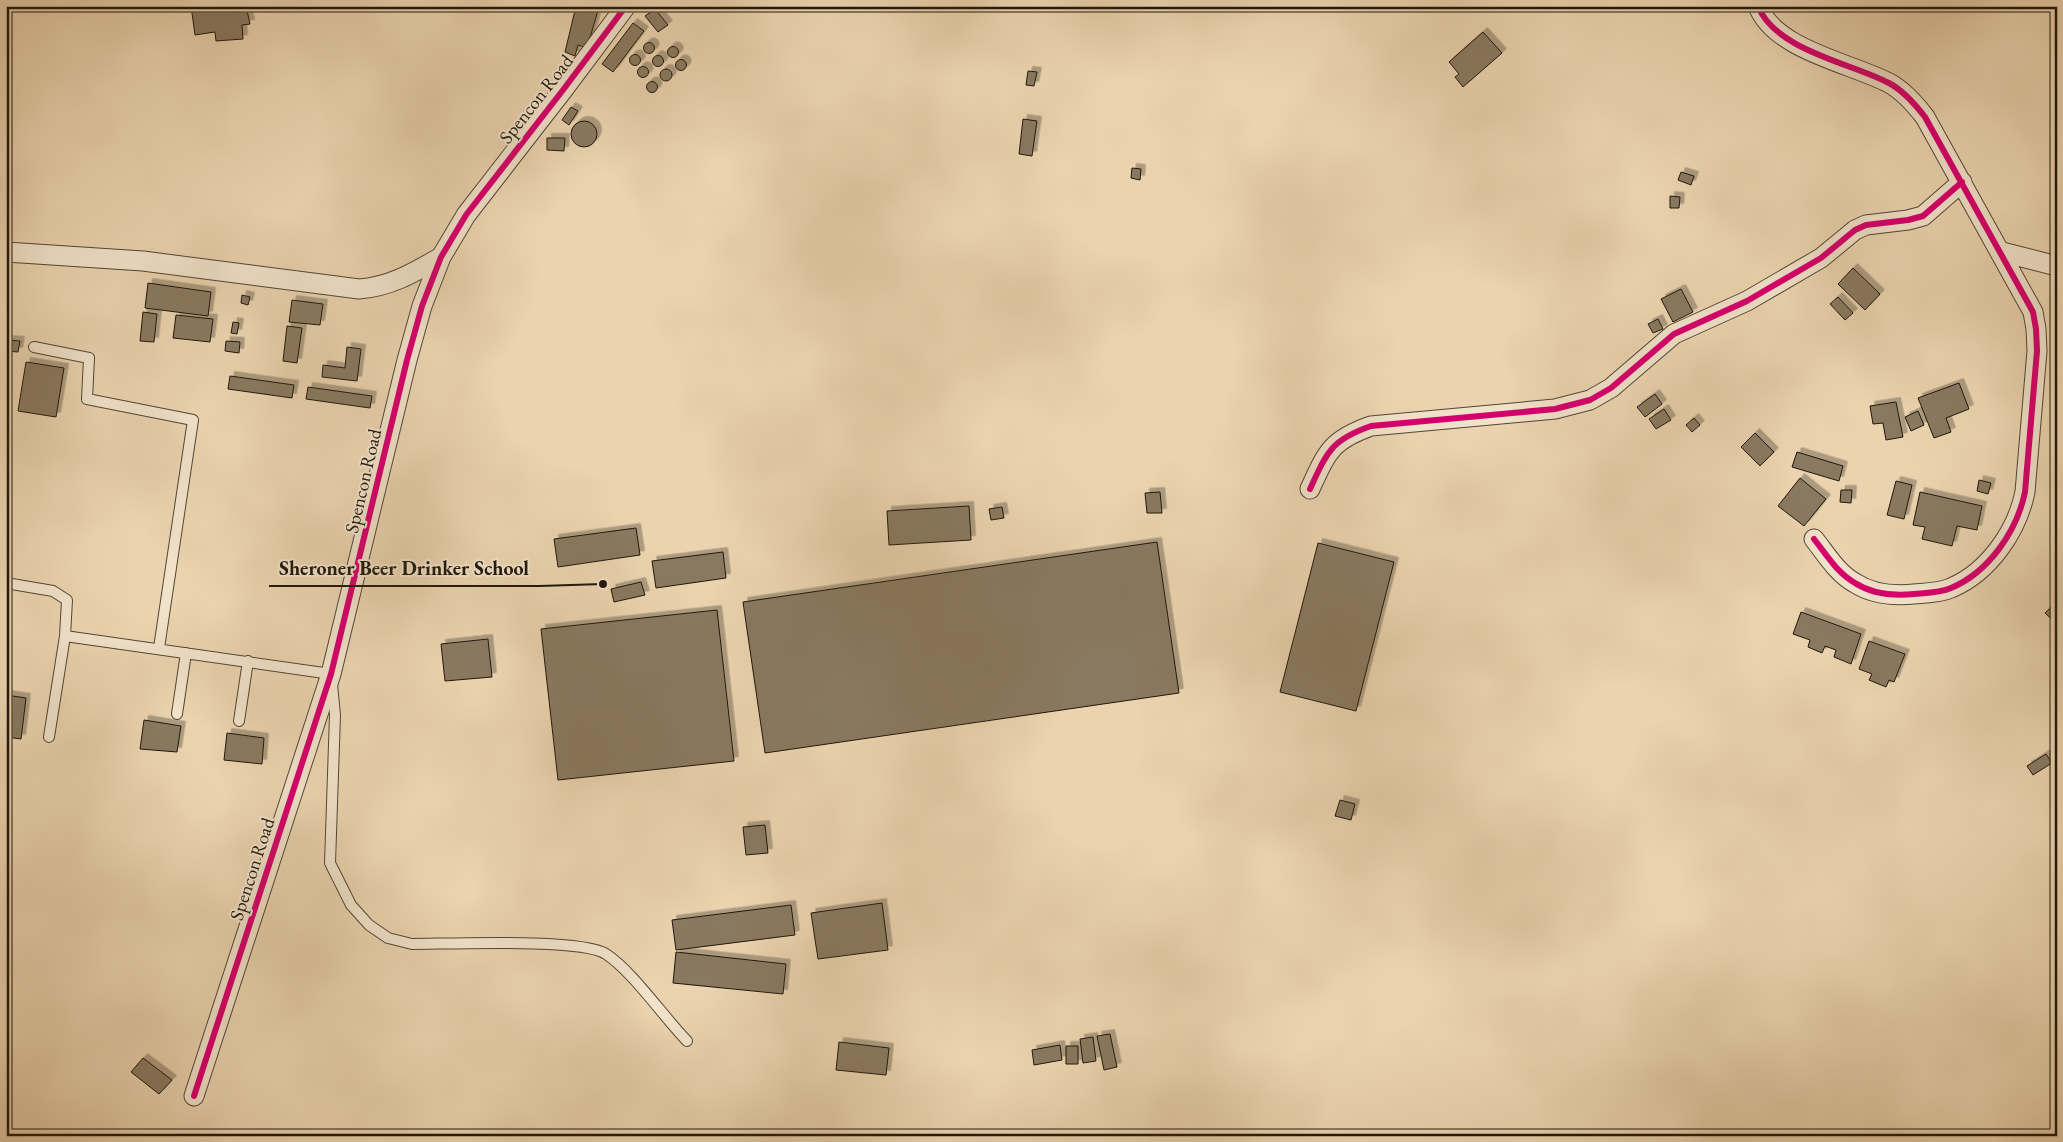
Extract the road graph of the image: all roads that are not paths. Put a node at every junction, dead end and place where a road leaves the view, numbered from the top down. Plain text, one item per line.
1 (626, 6) edge
2 (1758, 6) edge
3 (1962, 182) junction
4 (6, 252) edge
5 (2002, 252) junction
6 (442, 257) junction
7 (2057, 266) edge
8 (34, 347) dead end
9 (1310, 489) dead end
10 (1814, 539) dead end
11 (6, 583) edge
12 (65, 636) junction
13 (159, 648) junction
14 (186, 653) junction
15 (248, 661) junction
16 (331, 674) junction
17 (177, 714) dead end
18 (239, 721) dead end
19 (49, 737) dead end
20 (687, 1041) dead end
21 (194, 1096) dead end

1 - 6 street, Spencon Road
2 - 3 street
3 - 5 street
3 - 9 street
4 - 6 street
5 - 7 street
5 - 10 street
6 - 16 street, Spencon Road
8 - 13 lane
11 - 12 lane
12 - 13 lane
12 - 19 lane
13 - 14 lane
14 - 15 lane
14 - 17 lane
15 - 16 lane
15 - 18 lane
16 - 20 lane
16 - 21 street, Spencon Road

